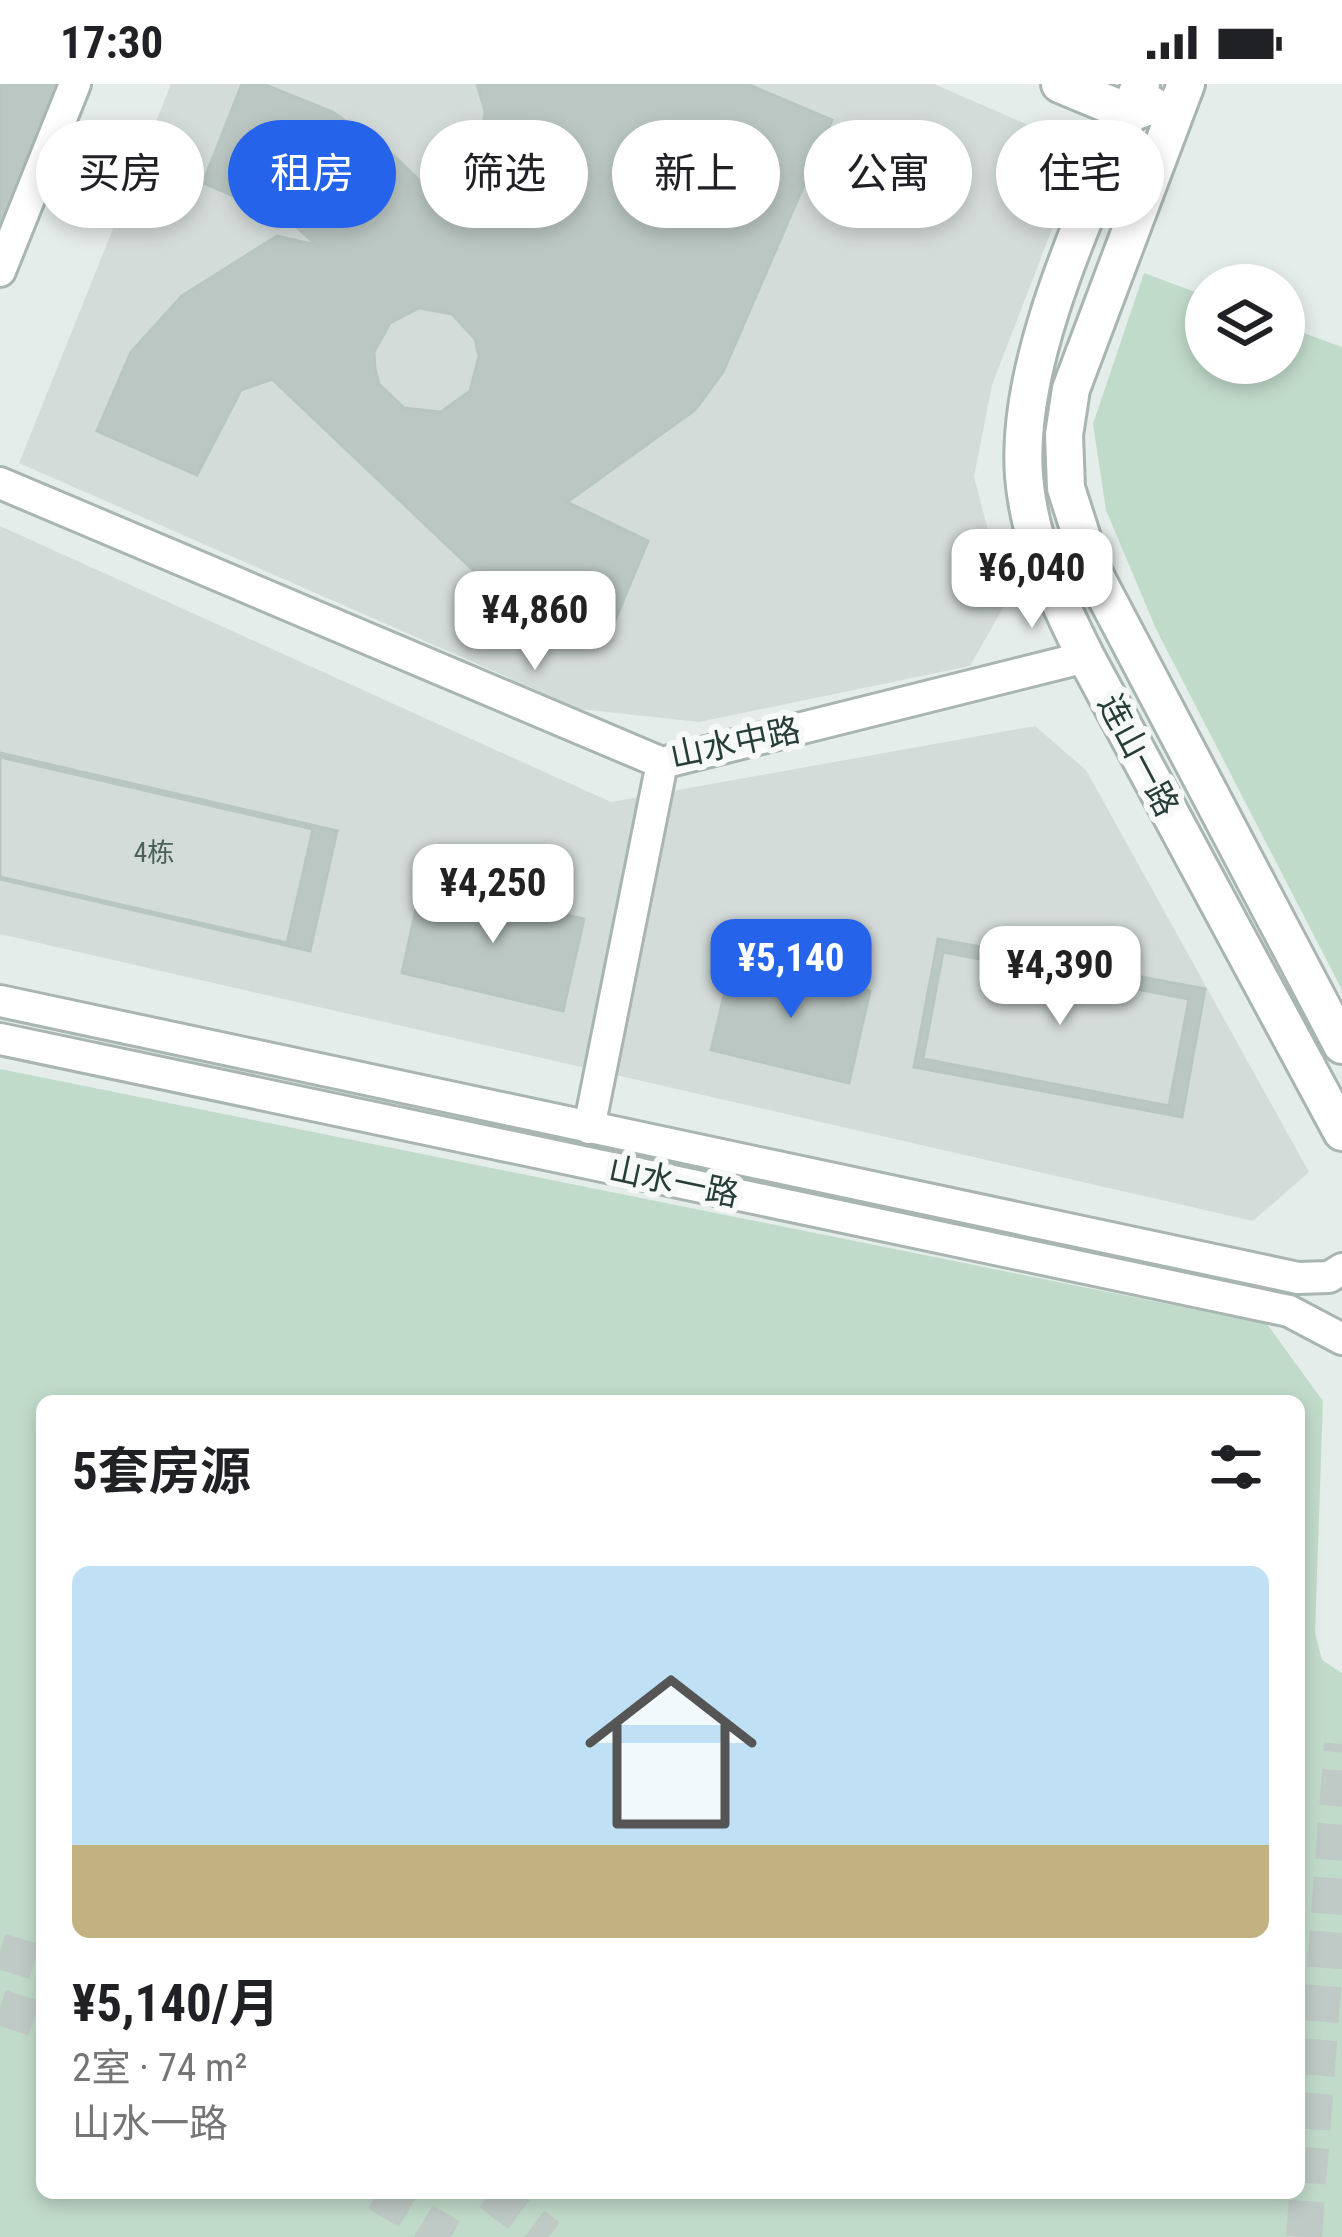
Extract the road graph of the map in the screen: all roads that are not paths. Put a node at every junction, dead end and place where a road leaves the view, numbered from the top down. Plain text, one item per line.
1 (75, 84) edge
2 (1060, 84) edge
3 (1182, 87) edge
4 (1136, 98) edge
5 (0, 271) edge
6 (0, 483) edge
7 (1085, 657) junction
8 (662, 763) junction
9 (0, 1000) edge
10 (0, 1039) edge
11 (1342, 1045) edge
12 (590, 1128) junction
13 (1342, 1132) edge
14 (1342, 1269) edge
15 (1342, 1339) edge

1 - 5 street
2 - 4 street
3 - 4 street
3 - 11 street, 连山一路
4 - 7 street, 连山一路
6 - 8 street, 山水中路
7 - 8 street, 山水中路
7 - 13 street, 连山一路
8 - 12 street
9 - 12 street, 山水一路
10 - 15 street, 山水一路
12 - 14 street, 山水一路

